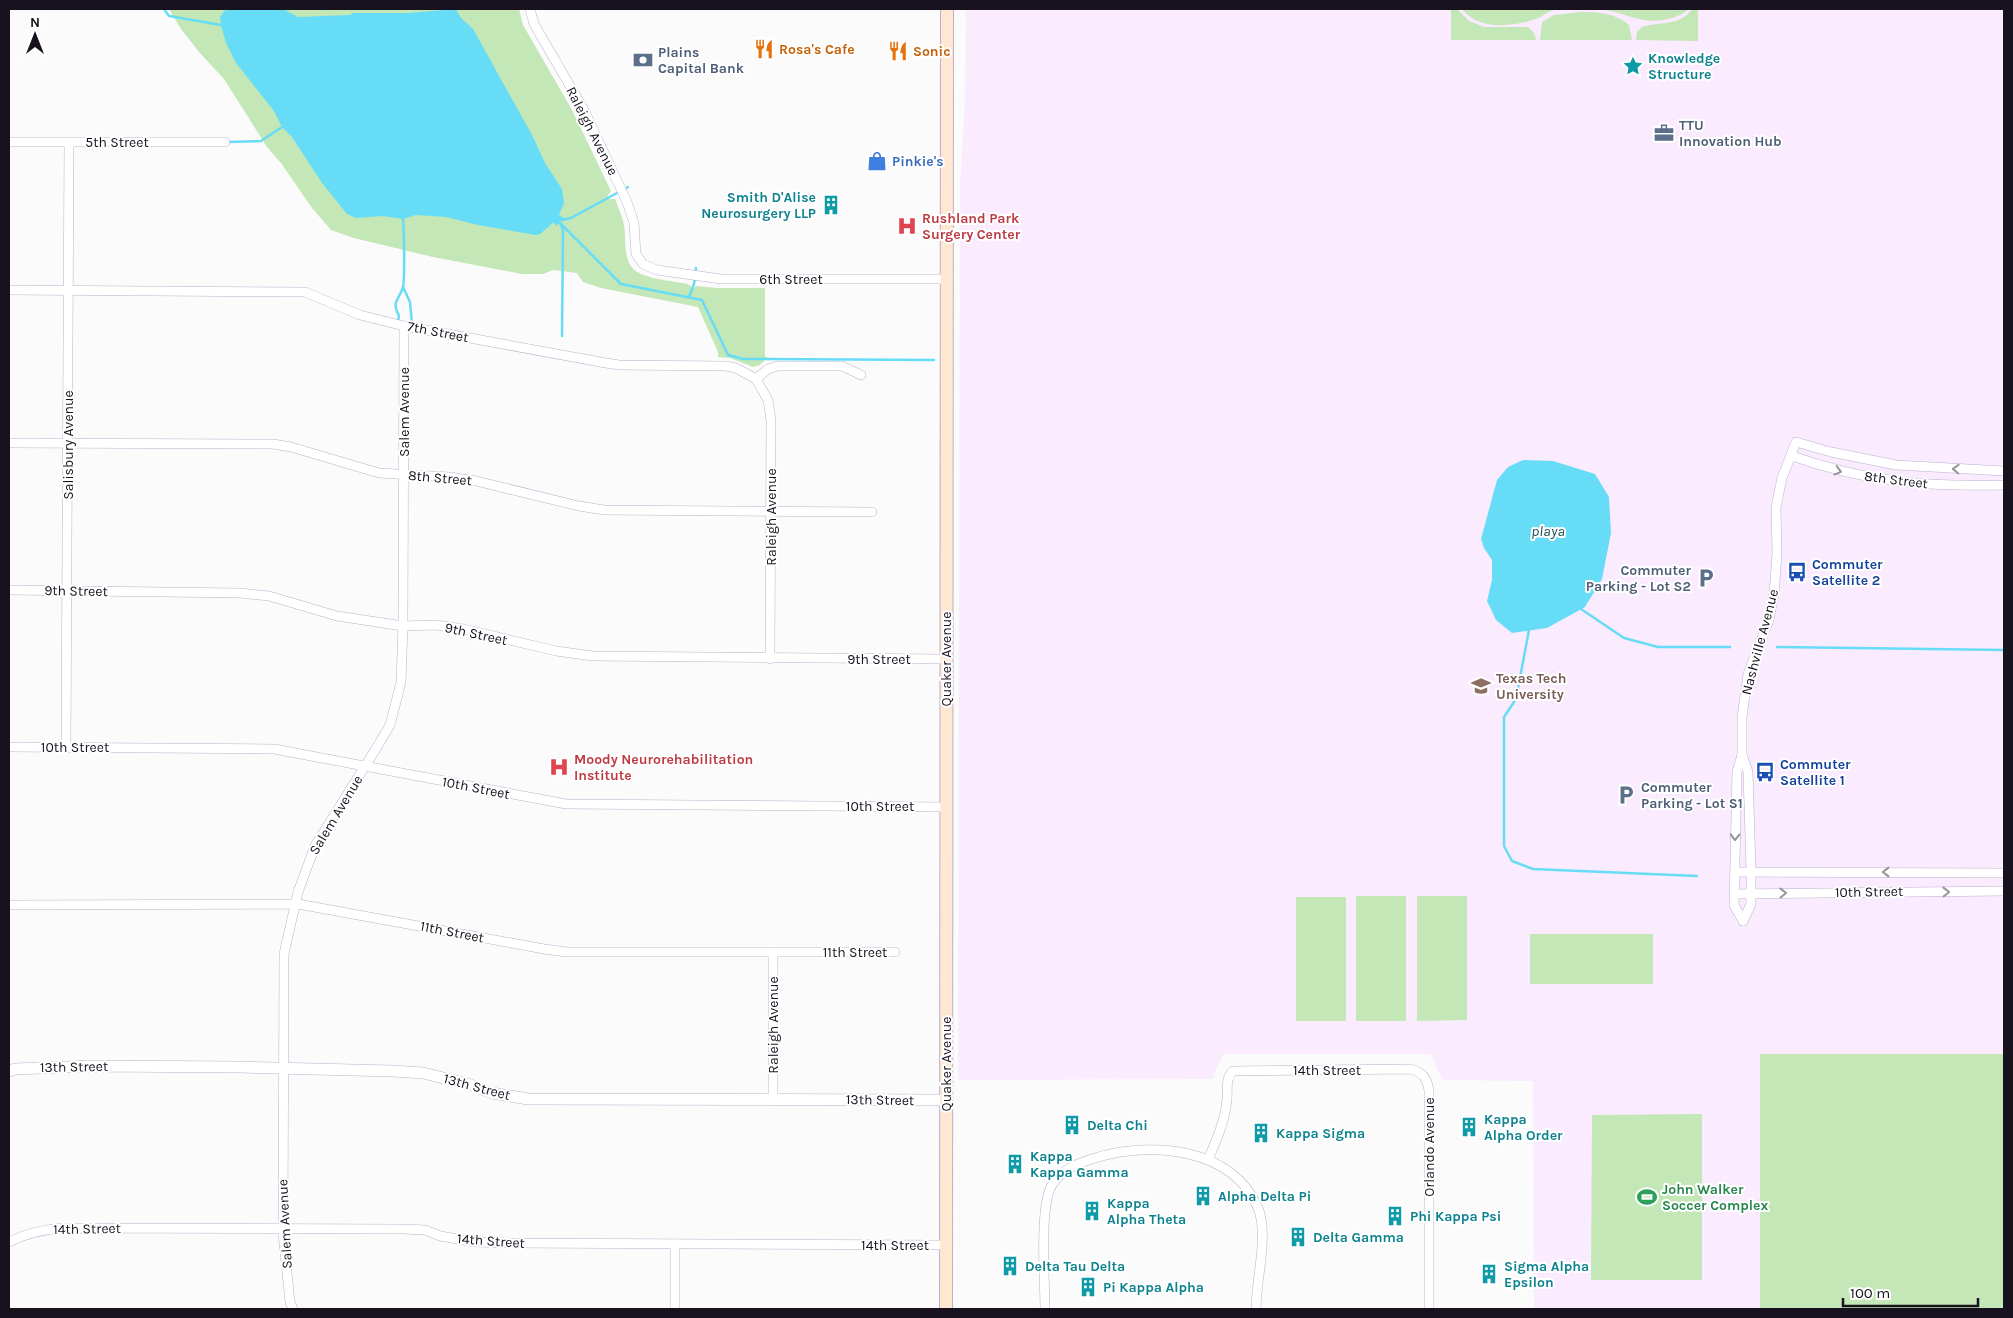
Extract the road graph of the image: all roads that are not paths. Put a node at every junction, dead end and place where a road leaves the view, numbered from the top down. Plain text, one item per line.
1 (530, 9) edge
2 (947, 9) edge
3 (9, 142) edge
4 (68, 142) junction
5 (226, 142) dead end
6 (639, 259) joint
7 (948, 279) junction
8 (9, 290) edge
9 (68, 290) junction
10 (404, 326) junction
11 (861, 375) dead end
12 (756, 379) junction
13 (1796, 442) joint
14 (9, 443) edge
15 (68, 443) junction
16 (1792, 456) junction
17 (2004, 471) edge
18 (403, 474) junction
19 (2004, 485) edge
20 (772, 512) junction
21 (872, 512) dead end
22 (9, 590) edge
23 (67, 591) junction
24 (403, 626) junction
25 (770, 658) junction
26 (946, 659) junction
27 (9, 747) edge
28 (66, 747) junction
29 (1742, 755) junction
30 (365, 766) junction
31 (946, 806) junction
32 (1751, 871) junction
33 (1735, 872) junction
34 (2004, 872) edge
35 (2004, 891) edge
36 (1734, 894) junction
37 (1751, 894) junction
38 (294, 904) junction
39 (9, 905) edge
40 (773, 952) junction
41 (896, 952) dead end
42 (283, 1068) junction
43 (9, 1071) edge
44 (1425, 1076) joint
45 (773, 1098) junction
46 (946, 1100) junction
47 (1208, 1160) junction
48 (283, 1229) junction
49 (9, 1242) edge
50 (675, 1244) junction
51 (946, 1245) junction
52 (293, 1309) edge
53 (675, 1309) edge
54 (946, 1309) edge
55 (1045, 1309) edge
56 (1256, 1309) edge
57 (1429, 1309) edge

1 - 6 street, Raleigh Avenue
2 - 7 main road, Quaker Avenue
3 - 4 street, 5th Street
4 - 5 street, 5th Street
4 - 9 street, Salisbury Avenue
6 - 7 street, 6th Street
7 - 26 main road, Quaker Avenue
8 - 9 street, 7th Street
9 - 10 street, 7th Street
9 - 15 street, Salisbury Avenue
10 - 12 street, 7th Street
10 - 18 street, Salem Avenue
11 - 12 street
12 - 20 street, Raleigh Avenue
13 - 16 street, Nashville Avenue
17 -> 13 street, 8th Street
14 - 15 street, 8th Street
15 - 18 street, 8th Street
15 - 23 street, Salisbury Avenue
16 -> 19 street, 8th Street
16 - 29 street, Nashville Avenue
18 - 20 street, 8th Street
18 - 24 street, Salem Avenue
20 - 21 street, 8th Street
20 - 25 street, Raleigh Avenue
22 - 23 street, 9th Street
23 - 24 street, 9th Street
23 - 28 street, Salisbury Avenue
24 - 25 street, 9th Street
24 - 30 street, Salem Avenue
25 - 26 street, 9th Street
26 - 31 main road, Quaker Avenue
27 - 28 street, 10th Street
28 - 30 street, 10th Street
29 - 32 street, Nashville Avenue
29 -> 33 street, Nashville Avenue
30 - 31 street, 10th Street
30 - 38 street, Salem Avenue
31 - 46 main road, Quaker Avenue
32 - 33 street, 10th Street
34 -> 32 street, 10th Street
32 - 37 street, Nashville Avenue
33 - 36 street, Nashville Avenue
37 -> 35 street, 10th Street
36 - 37 street, 10th Street
36 - 37 street, Nashville Avenue
38 - 39 street, 11th Street
38 - 40 street, 11th Street
38 - 42 street, Salem Avenue
40 - 41 street, 11th Street
40 - 45 street, Raleigh Avenue
42 - 43 street, 13th Street
42 - 45 street, 13th Street
42 - 48 street, Salem Avenue
44 - 47 street, 14th Street
44 - 57 street, Orlando Avenue
45 - 46 street, 13th Street
46 - 51 main road, Quaker Avenue
47 - 55 street
47 - 56 street
48 - 49 street, 14th Street
48 - 50 street, 14th Street
48 - 52 street, Salem Avenue
50 - 51 street, 14th Street
50 - 53 street
51 - 54 main road, Quaker Avenue

